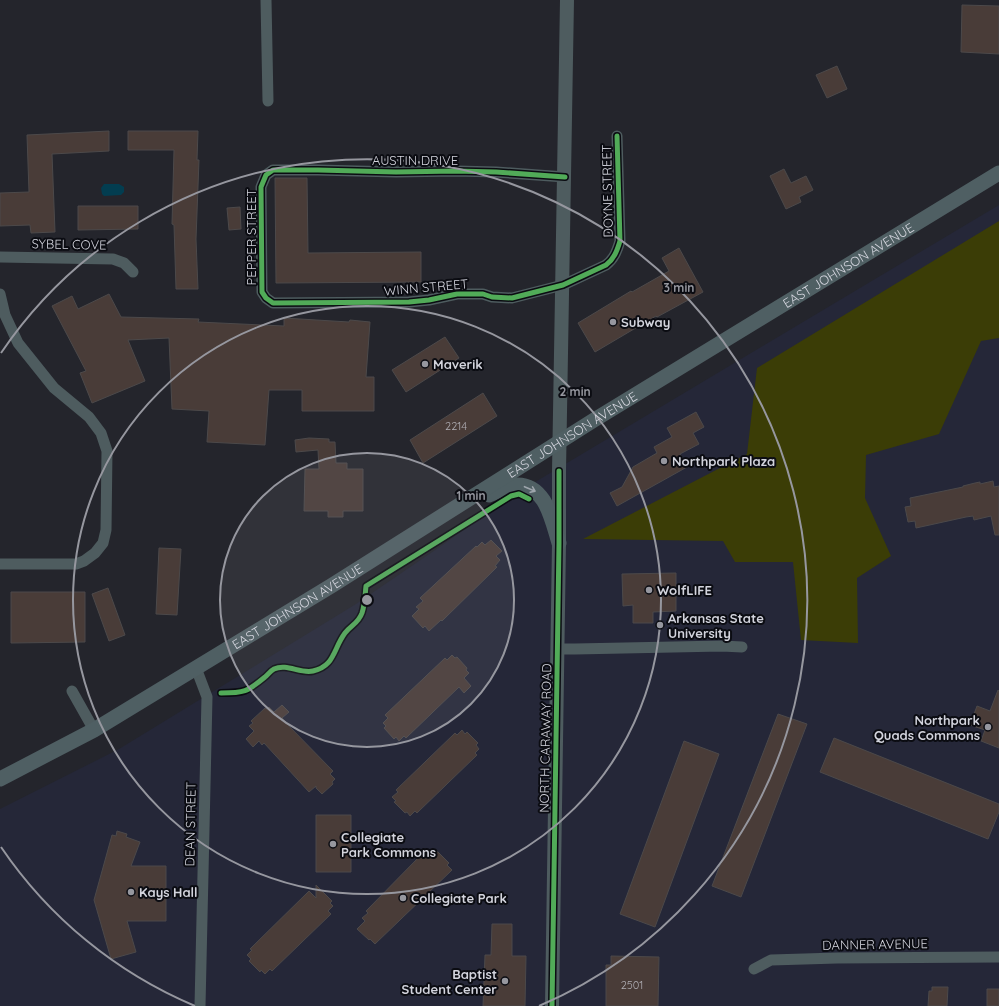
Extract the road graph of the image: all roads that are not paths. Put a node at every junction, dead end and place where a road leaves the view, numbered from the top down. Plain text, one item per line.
1 (266, 0) edge
2 (567, 0) edge
3 (268, 101) dead end
4 (617, 136) dead end
5 (999, 173) edge
6 (266, 175) joint
7 (565, 177) junction
8 (0, 257) edge
9 (133, 272) dead end
10 (563, 285) junction
11 (0, 294) edge
12 (266, 298) joint
13 (560, 441) junction
14 (442, 516) junction
15 (559, 543) junction
16 (0, 564) edge
17 (742, 647) dead end
18 (557, 648) junction
19 (196, 668) junction
20 (72, 691) dead end
21 (94, 730) junction
22 (0, 778) edge
23 (999, 957) edge
24 (754, 969) dead end
25 (200, 1006) edge
26 (552, 1006) edge

1 - 3 street
2 - 7 street, NORTH CARAWAY ROAD
4 - 10 street, DOYNE STREET
5 - 13 main road, EAST JOHNSON AVENUE
6 - 7 street, AUSTIN DRIVE
6 - 12 street, PEPPER STREET
7 - 10 street, NORTH CARAWAY ROAD
8 - 9 street, SYBEL COVE
10 - 12 street, WINN STREET
10 - 13 street, NORTH CARAWAY ROAD
11 - 16 street
13 - 14 main road, EAST JOHNSON AVENUE
13 - 15 street, NORTH CARAWAY ROAD
14 -> 15 main road
14 - 19 main road, EAST JOHNSON AVENUE
15 - 18 street, NORTH CARAWAY ROAD
17 - 18 street
18 - 26 street, NORTH CARAWAY ROAD
19 - 21 main road, EAST JOHNSON AVENUE
19 - 25 street, DEAN STREET
20 - 21 street
21 - 22 main road, EAST JOHNSON AVENUE
23 - 24 street, DANNER AVENUE

